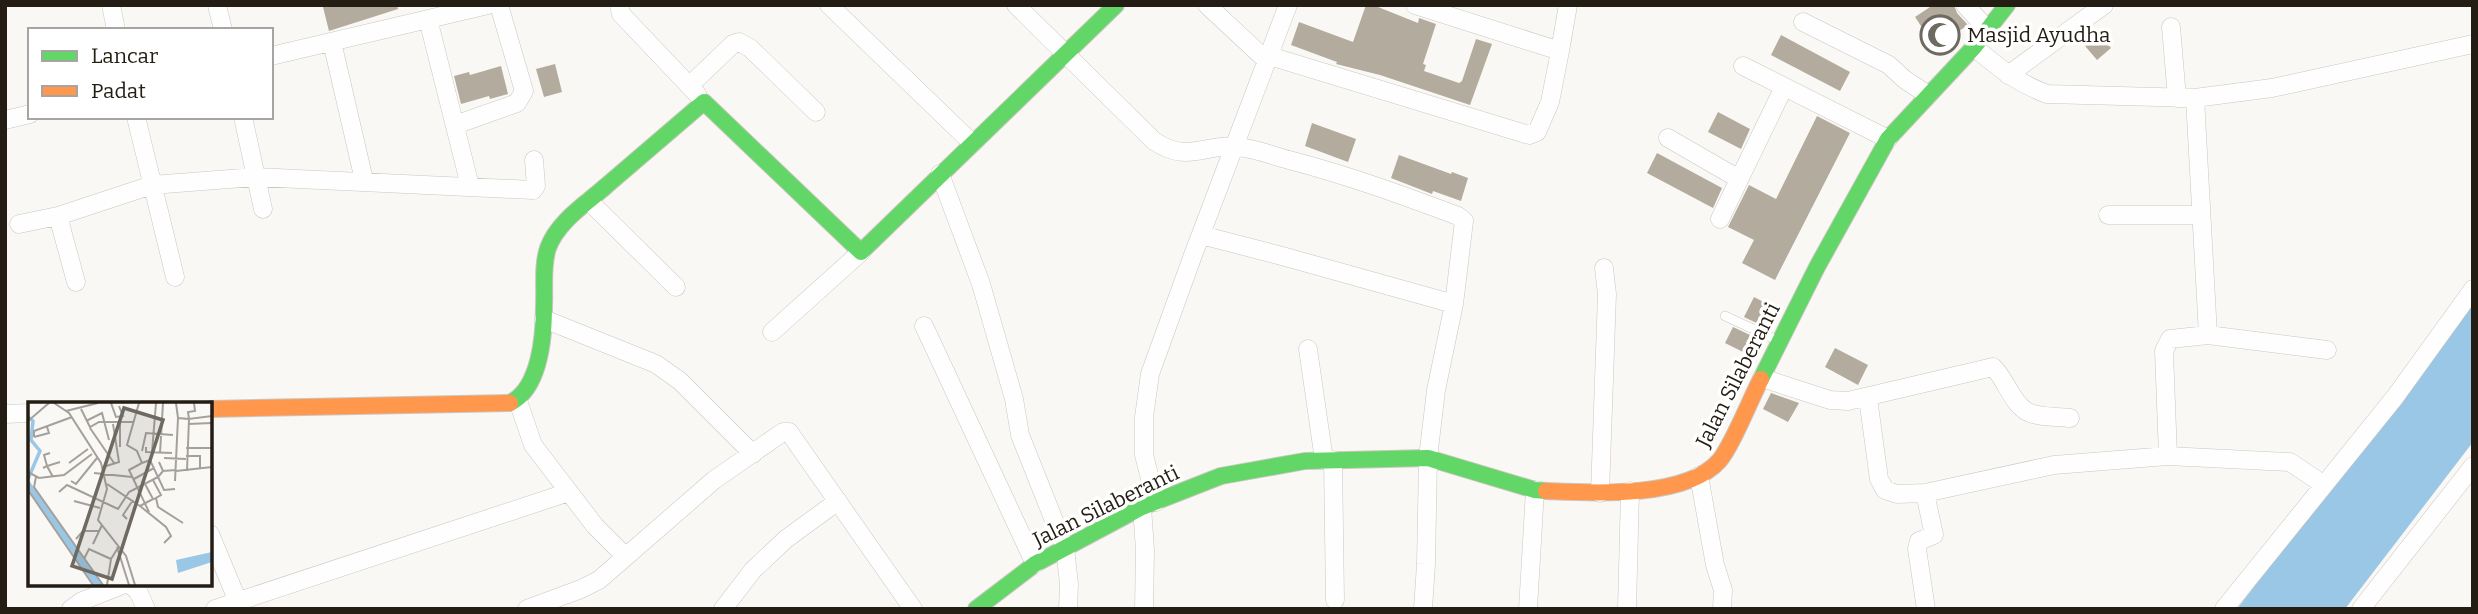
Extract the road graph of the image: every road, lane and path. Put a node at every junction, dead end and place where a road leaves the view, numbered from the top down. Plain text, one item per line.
1 (111, 5) edge
2 (217, 5) edge
3 (488, 5) edge
4 (499, 5) edge
5 (619, 5) edge
6 (829, 5) edge
7 (1016, 5) edge
8 (1116, 5) edge
9 (1207, 5) edge
10 (1288, 5) edge
11 (1415, 5) edge
12 (1568, 5) edge
13 (1965, 5) edge
14 (2007, 5) edge
15 (2104, 5) edge
16 (428, 19) junction
17 (1803, 22) dead end
18 (2171, 27) dead end
19 (116, 28) edge
20 (223, 28) edge
21 (1988, 30) junction
22 (332, 42) junction
23 (2473, 44) edge
24 (1974, 47) junction
25 (1560, 51) junction
26 (1064, 54) junction
27 (273, 56) edge
28 (1268, 59) junction
29 (1743, 66) dead end
30 (2008, 75) junction
31 (689, 86) junction
32 (1784, 87) junction
33 (1928, 95) junction
34 (2186, 98) junction
35 (704, 102) junction
36 (816, 112) dead end
37 (28, 114) edge
38 (136, 119) edge
39 (243, 119) edge
40 (5, 120) edge
41 (455, 125) junction
42 (1668, 138) dead end
43 (1888, 139) junction
44 (972, 143) junction
45 (1236, 146) junction
46 (534, 160) dead end
47 (940, 174) junction
48 (256, 177) junction
49 (1739, 179) junction
50 (364, 180) junction
51 (152, 185) junction
52 (470, 186) junction
53 (590, 201) junction
54 (262, 209) dead end
55 (2108, 215) dead end
56 (2201, 215) junction
57 (58, 216) junction
58 (1720, 219) dead end
59 (19, 224) dead end
60 (1200, 236) junction
61 (861, 252) junction
62 (1604, 268) dead end
63 (174, 276) dead end
64 (76, 282) dead end
65 (676, 287) dead end
66 (2473, 289) edge
67 (1454, 304) junction
68 (1725, 316) dead end
69 (544, 318) junction
70 (924, 326) dead end
71 (772, 332) dead end
72 (2208, 335) junction
73 (1780, 342) junction
74 (1308, 349) dead end
75 (2327, 350) dead end
76 (1762, 378) junction
77 (1868, 398) junction
78 (518, 401) junction
79 (212, 409) edge
80 (28, 413) edge
81 (5, 414) edge
82 (2070, 418) dead end
83 (753, 454) junction
84 (2168, 456) junction
85 (1428, 457) junction
86 (1329, 460) junction
87 (2473, 466) edge
88 (1699, 476) junction
89 (2324, 485) junction
90 (1535, 490) junction
91 (1630, 491) junction
92 (569, 492) junction
93 (1600, 493) junction
94 (1925, 494) junction
95 (838, 501) junction
96 (1149, 505) junction
97 (212, 539) edge
98 (1065, 548) junction
99 (625, 555) junction
100 (1035, 564) junction
101 (122, 586) edge
102 (130, 586) edge
103 (1335, 600) dead end
104 (239, 604) edge
105 (71, 609) edge
106 (146, 609) edge
107 (215, 609) edge
108 (527, 609) edge
109 (723, 609) edge
110 (913, 609) edge
111 (976, 609) edge
112 (1068, 609) edge
113 (1144, 609) edge
114 (1423, 609) edge
115 (1528, 609) edge
116 (1627, 609) edge
117 (1722, 609) edge
118 (1926, 609) edge
119 (2224, 609) edge
120 (2361, 609) edge

1 - 19 street
2 - 20 street
3 - 16 street
4 - 41 street
5 - 31 street
6 - 44 street
7 - 26 street
8 - 26 street
9 - 28 street
10 - 28 street
11 - 25 street
12 - 25 street
13 - 21 street
14 - 21 street, Jalan Silaberanti
15 - 30 street
16 - 22 street
16 - 41 street
17 - 33 street
18 - 34 street
21 - 24 street, Jalan Silaberanti
22 - 27 street
22 - 50 street
23 - 34 street
24 - 30 street
24 - 33 street, Jalan Silaberanti
25 - 28 street
26 - 44 street
26 - 45 street
28 - 45 street
29 - 32 street
30 - 34 street
31 - 35 street
31 - 36 street
32 - 43 street
32 - 49 street
33 - 43 street, Jalan Silaberanti
34 - 56 street
35 - 53 street
35 - 61 street
37 - 40 street
38 - 51 street
39 - 48 street
41 - 52 street
42 - 49 street
43 - 73 street, Jalan Silaberanti
44 - 47 street
45 - 60 street
45 - 67 street
46 - 52 street
47 - 61 street
47 - 98 street
48 - 50 street
48 - 51 street
48 - 54 street
49 - 58 street
50 - 52 street
51 - 57 street
51 - 63 street
53 - 65 street
53 - 69 street
55 - 56 street
56 - 72 street
57 - 59 street
57 - 64 street
60 - 67 street
60 - 96 street
61 - 71 street
62 - 93 street
66 - 89 street
67 - 85 street
68 - 73 lane
69 - 78 street
69 - 83 street
70 - 100 street
72 - 75 street
72 - 84 street
73 - 76 street, Jalan Silaberanti
74 - 86 street
76 - 77 street
76 - 88 street, Jalan Silaberanti
77 - 82 street
77 - 94 street
78 - 79 street
78 - 92 street
80 - 81 street
83 - 95 street
83 - 99 street
84 - 89 street
84 - 94 street
85 - 86 street, Jalan Silaberanti
85 - 90 street, Jalan Silaberanti
85 - 114 street
86 - 96 street, Jalan Silaberanti
86 - 103 street
87 - 120 street
88 - 91 street, Jalan Silaberanti
88 - 117 street
89 - 119 street
90 - 93 street, Jalan Silaberanti
90 - 115 street
91 - 93 street, Jalan Silaberanti
91 - 116 street
92 - 99 street
92 - 104 street
94 - 118 street
95 - 109 street
95 - 110 street
96 - 98 street, Jalan Silaberanti
96 - 113 street
97 - 104 street
98 - 100 street, Jalan Silaberanti
98 - 112 street
99 - 108 street
100 - 111 street, Jalan Silaberanti
101 - 105 street
102 - 106 street
104 - 107 street

